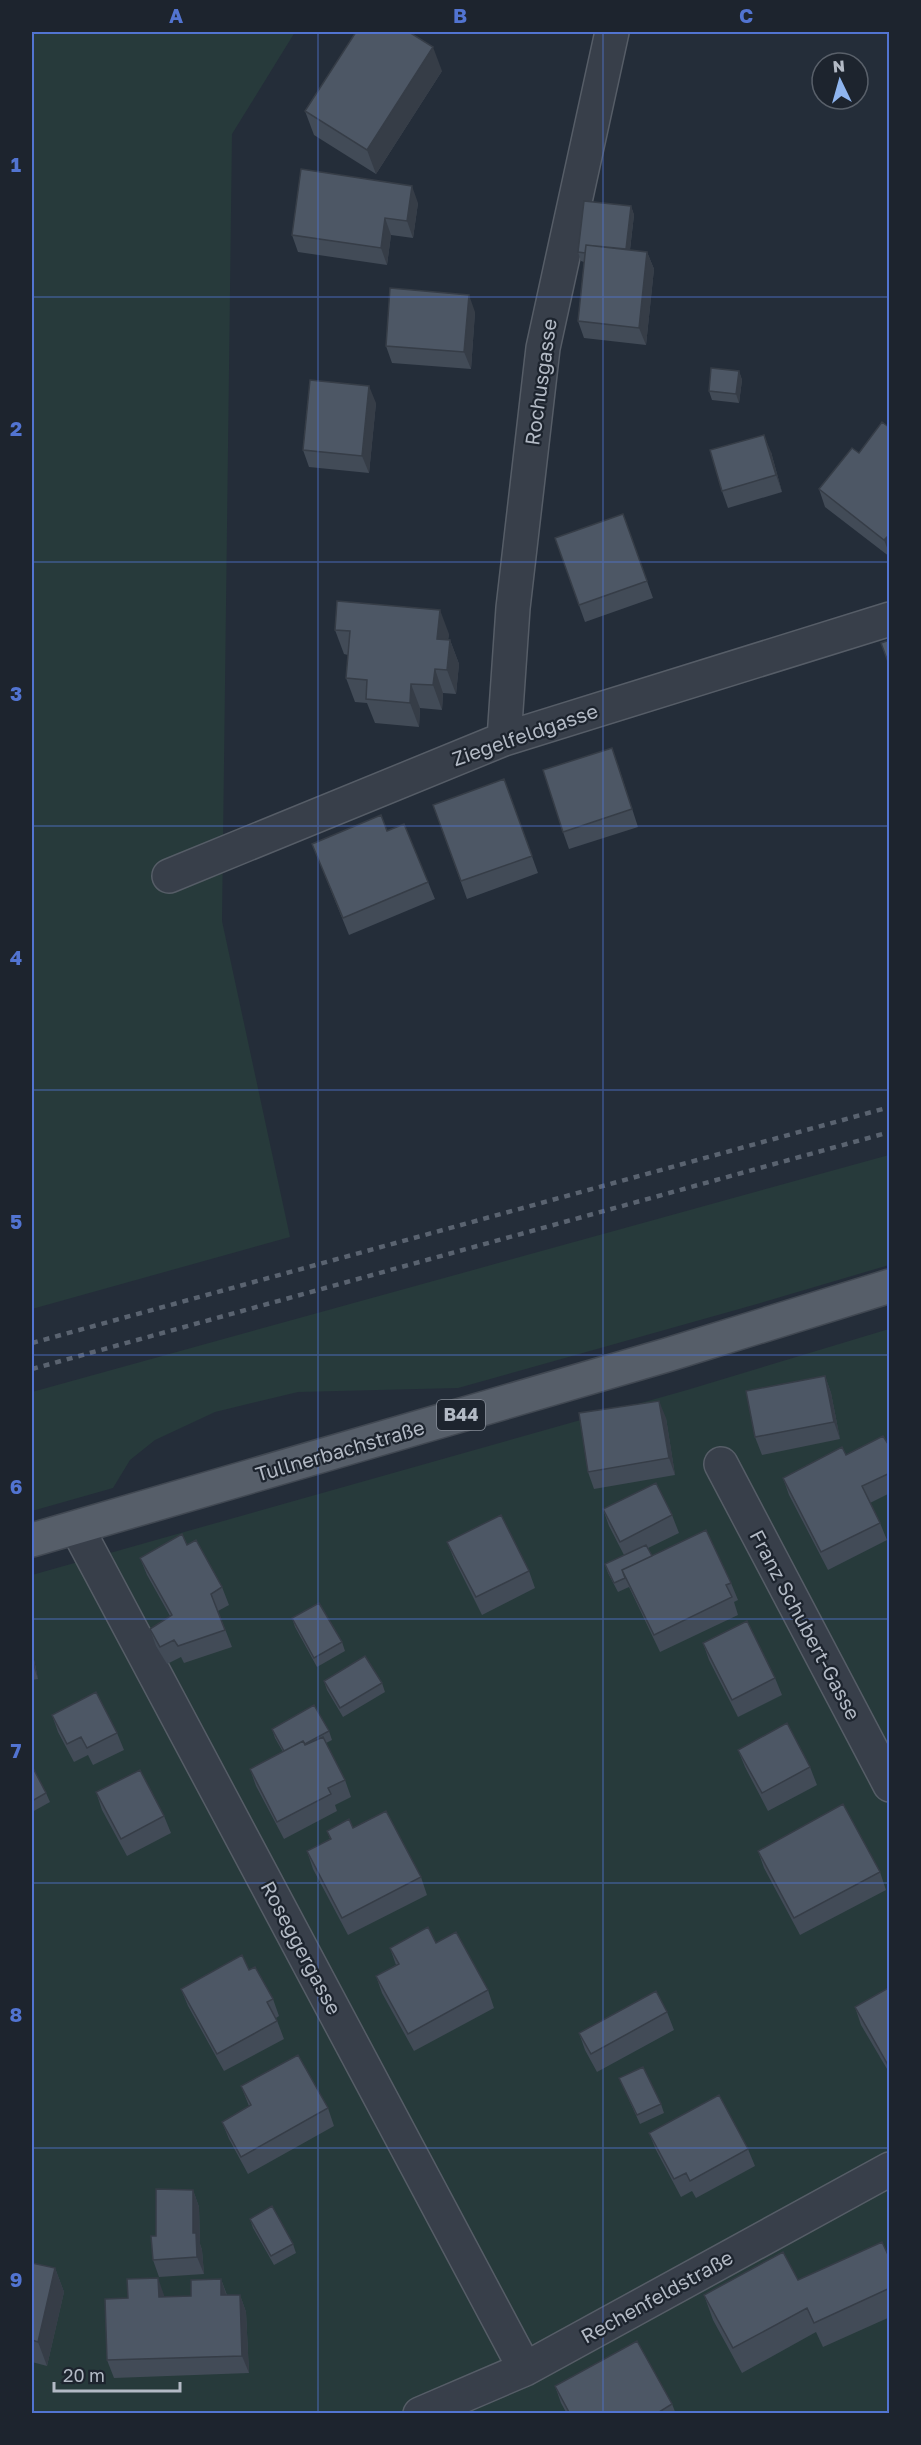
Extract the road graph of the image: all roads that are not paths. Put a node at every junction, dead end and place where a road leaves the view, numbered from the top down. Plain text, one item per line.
1 (612, 32) edge
2 (890, 619) edge
3 (504, 739) junction
4 (169, 876) dead end
5 (890, 1286) edge
6 (721, 1464) dead end
7 (77, 1528) junction
8 (32, 1540) edge
9 (890, 1785) edge
10 (890, 2169) edge
11 (525, 2369) junction
12 (420, 2414) edge

1 - 3 street, Rochusgasse
2 - 3 street, Ziegelfeldgasse
3 - 4 street, Ziegelfeldgasse
5 - 7 main road, Tullnerbachstraße / B44
6 - 9 street, Franz Schubert-Gasse
7 - 8 main road, Tullnerbachstraße / B44
7 - 11 street, Roseggergasse
10 - 11 street, Rechenfeldstraße
11 - 12 street, Rechenfeldstraße

